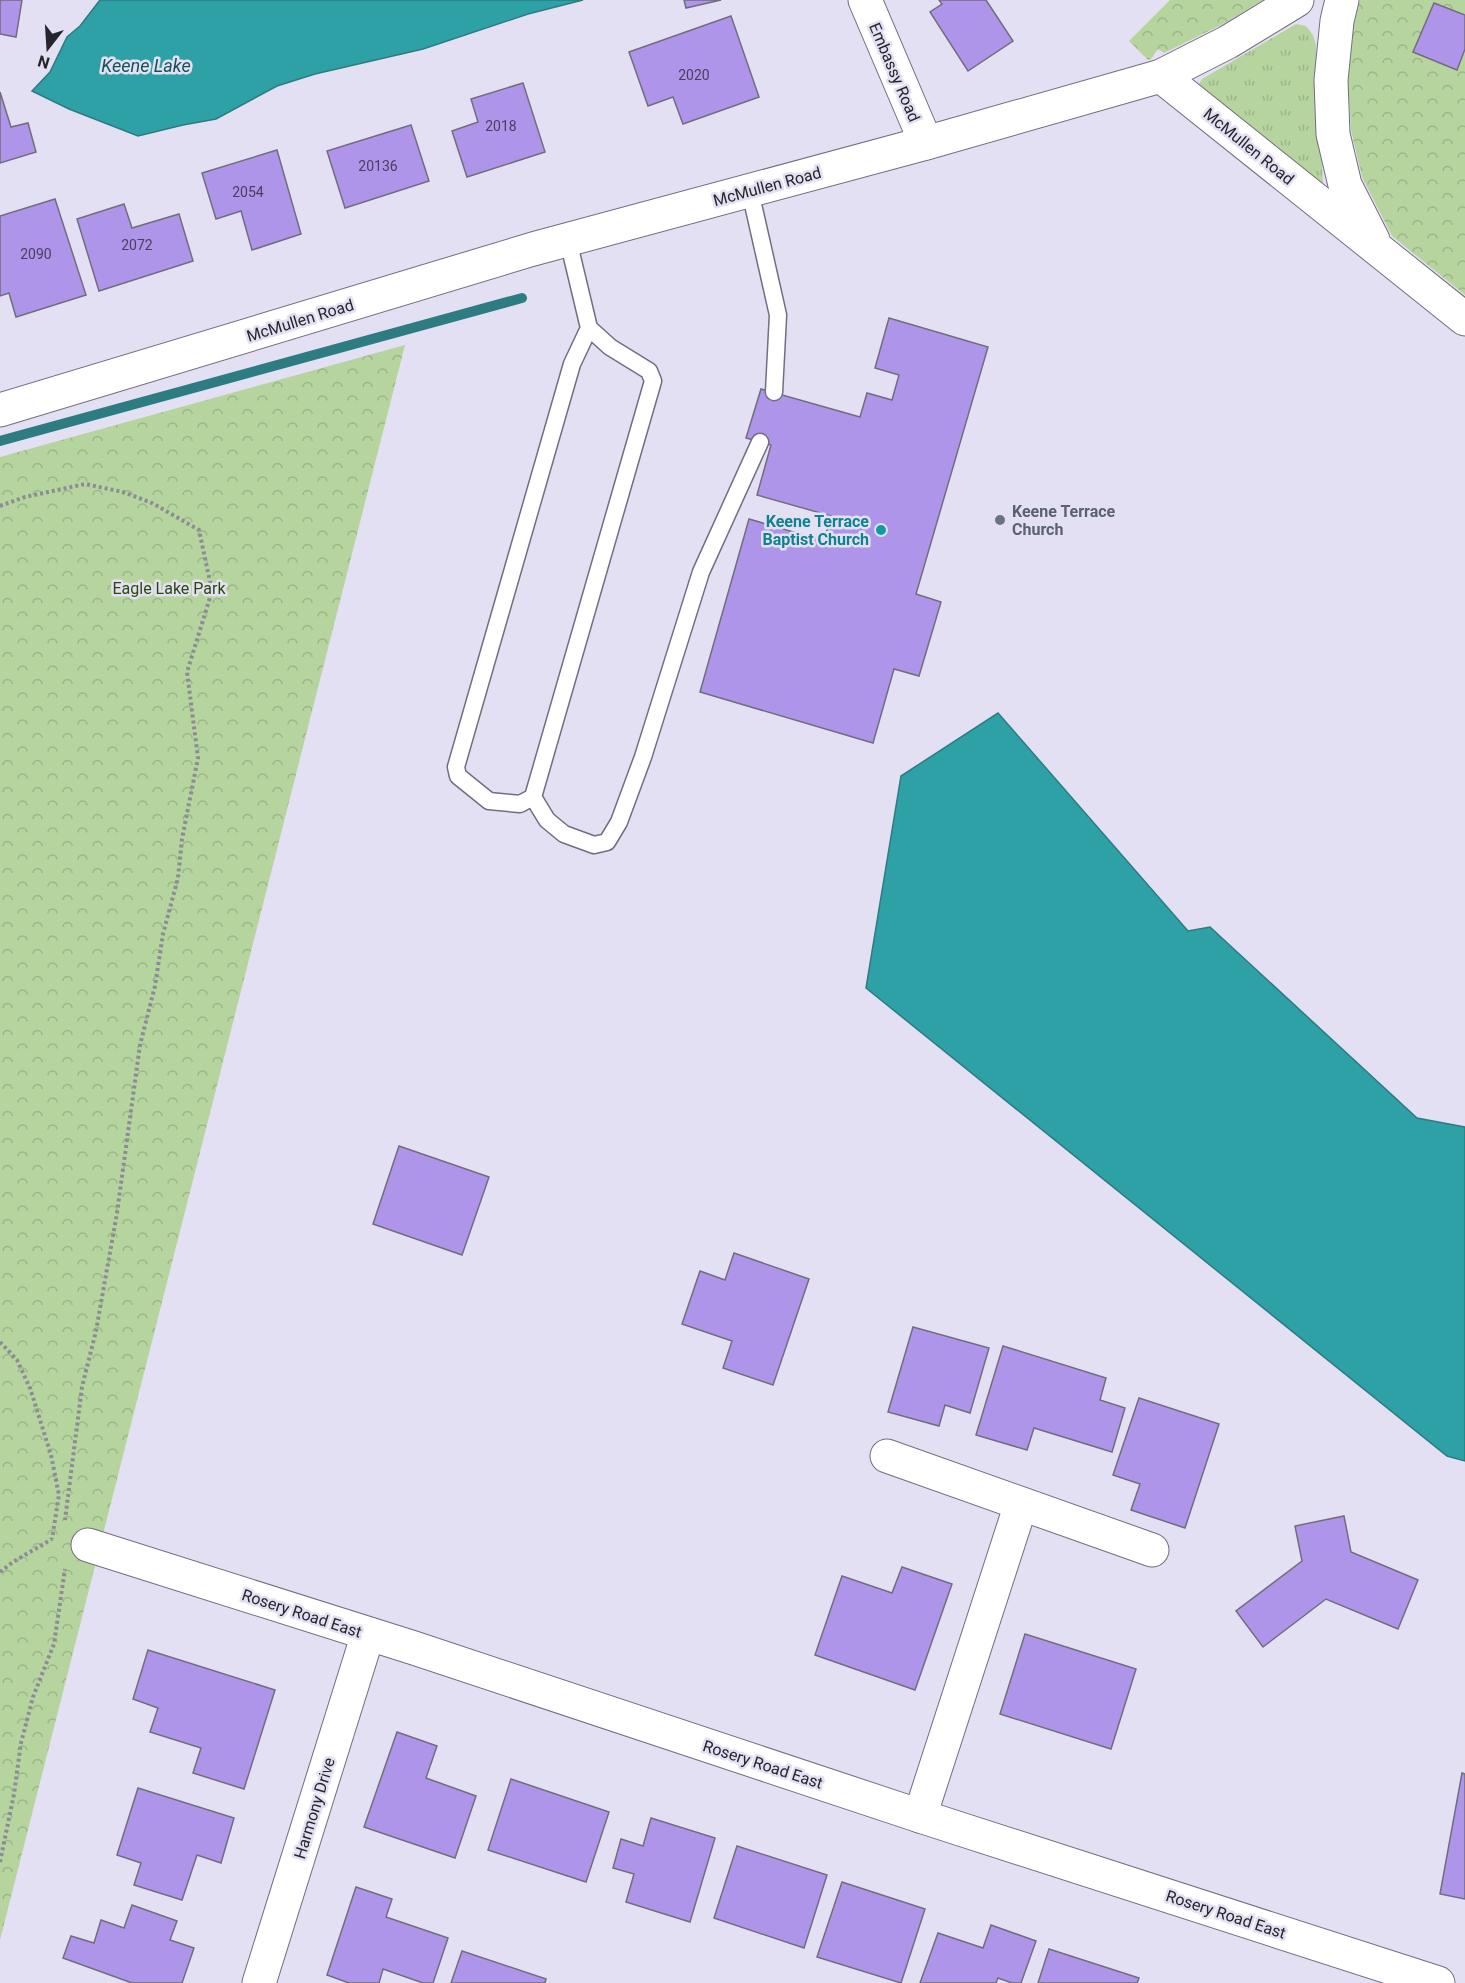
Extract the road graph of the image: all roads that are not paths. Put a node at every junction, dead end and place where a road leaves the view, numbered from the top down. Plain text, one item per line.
1 (865, 0) edge
2 (1297, 0) edge
3 (1342, 0) edge
4 (1161, 76) junction
5 (926, 143) junction
6 (750, 191) junction
7 (568, 240) junction
8 (1378, 249) junction
9 (1465, 319) edge
10 (589, 328) junction
11 (774, 392) dead end
12 (0, 410) edge
13 (760, 442) dead end
14 (533, 797) junction
15 (887, 1456) dead end
16 (1021, 1504) junction
17 (76, 1543) road end
18 (1152, 1550) dead end
19 (368, 1634) junction
20 (920, 1816) junction
21 (259, 1983) edge
22 (1438, 1983) edge

1 - 5 street, Embassy Road
2 - 4 street
3 - 8 street
4 - 5 street, McMullen Road
4 - 8 street, McMullen Road
5 - 6 street, McMullen Road
6 - 7 street, McMullen Road
6 - 11 lane
7 - 10 lane
7 - 12 street, McMullen Road
8 - 9 street, McMullen Road
10 - 14 lane
10 - 14 lane
13 - 14 lane
15 - 16 street
16 - 18 street
16 - 20 street
17 - 19 street, Rosery Road East
19 - 20 street, Rosery Road East
19 - 21 street, Harmony Drive
20 - 22 street, Rosery Road East

